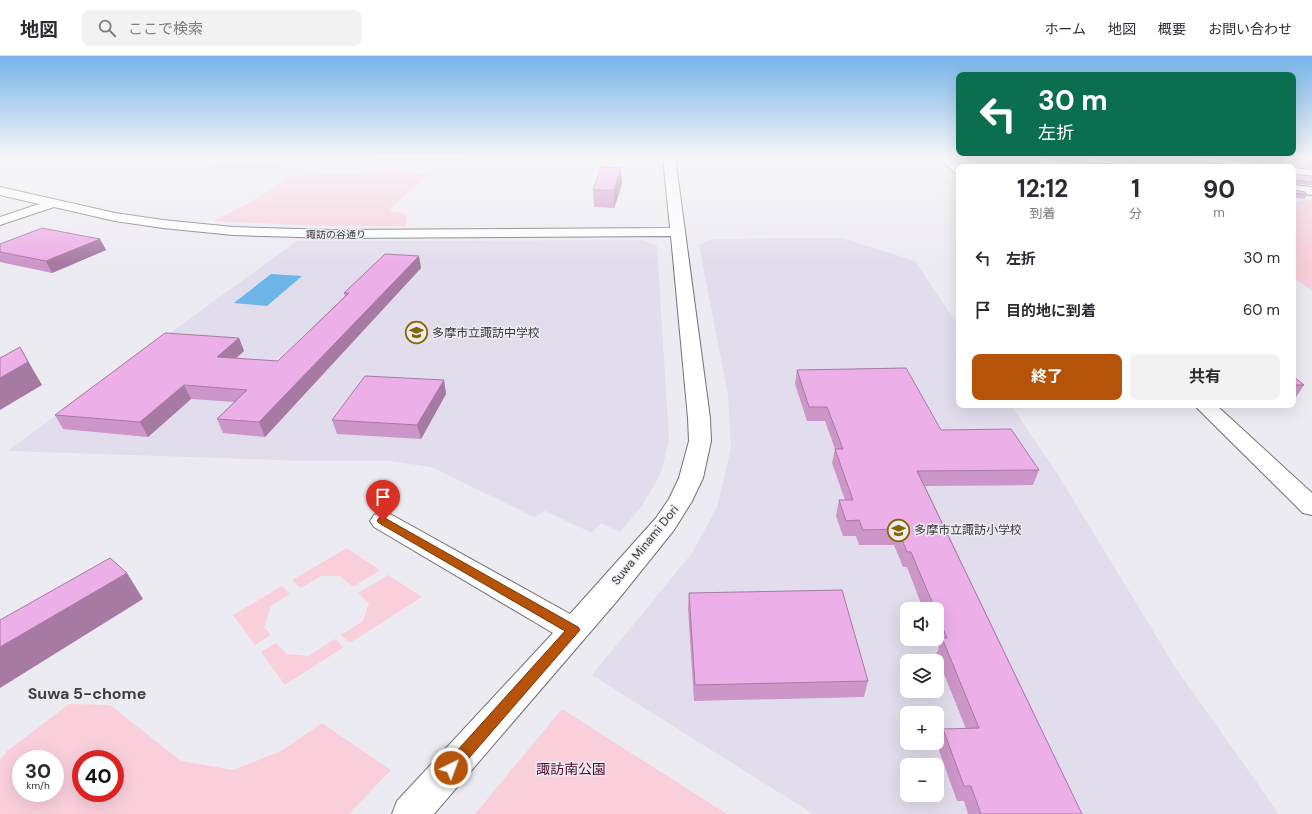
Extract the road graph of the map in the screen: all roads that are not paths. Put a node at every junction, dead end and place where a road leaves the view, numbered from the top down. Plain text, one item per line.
1 (6, 192) edge
2 (673, 192) edge
3 (54, 203) junction
4 (0, 221) edge
5 (677, 232) junction
6 (1207, 408) edge
7 (1312, 507) edge
8 (383, 521) dead end
9 (574, 630) junction
10 (410, 814) edge

1 - 3 street, 諏訪の谷通り
2 - 5 street, Suwa Minami Dori
3 - 4 street
3 - 5 street, 諏訪の谷通り
5 - 9 street, Suwa Minami Dori
6 - 7 street
8 - 9 street
9 - 10 street, Suwa Minami Dori

